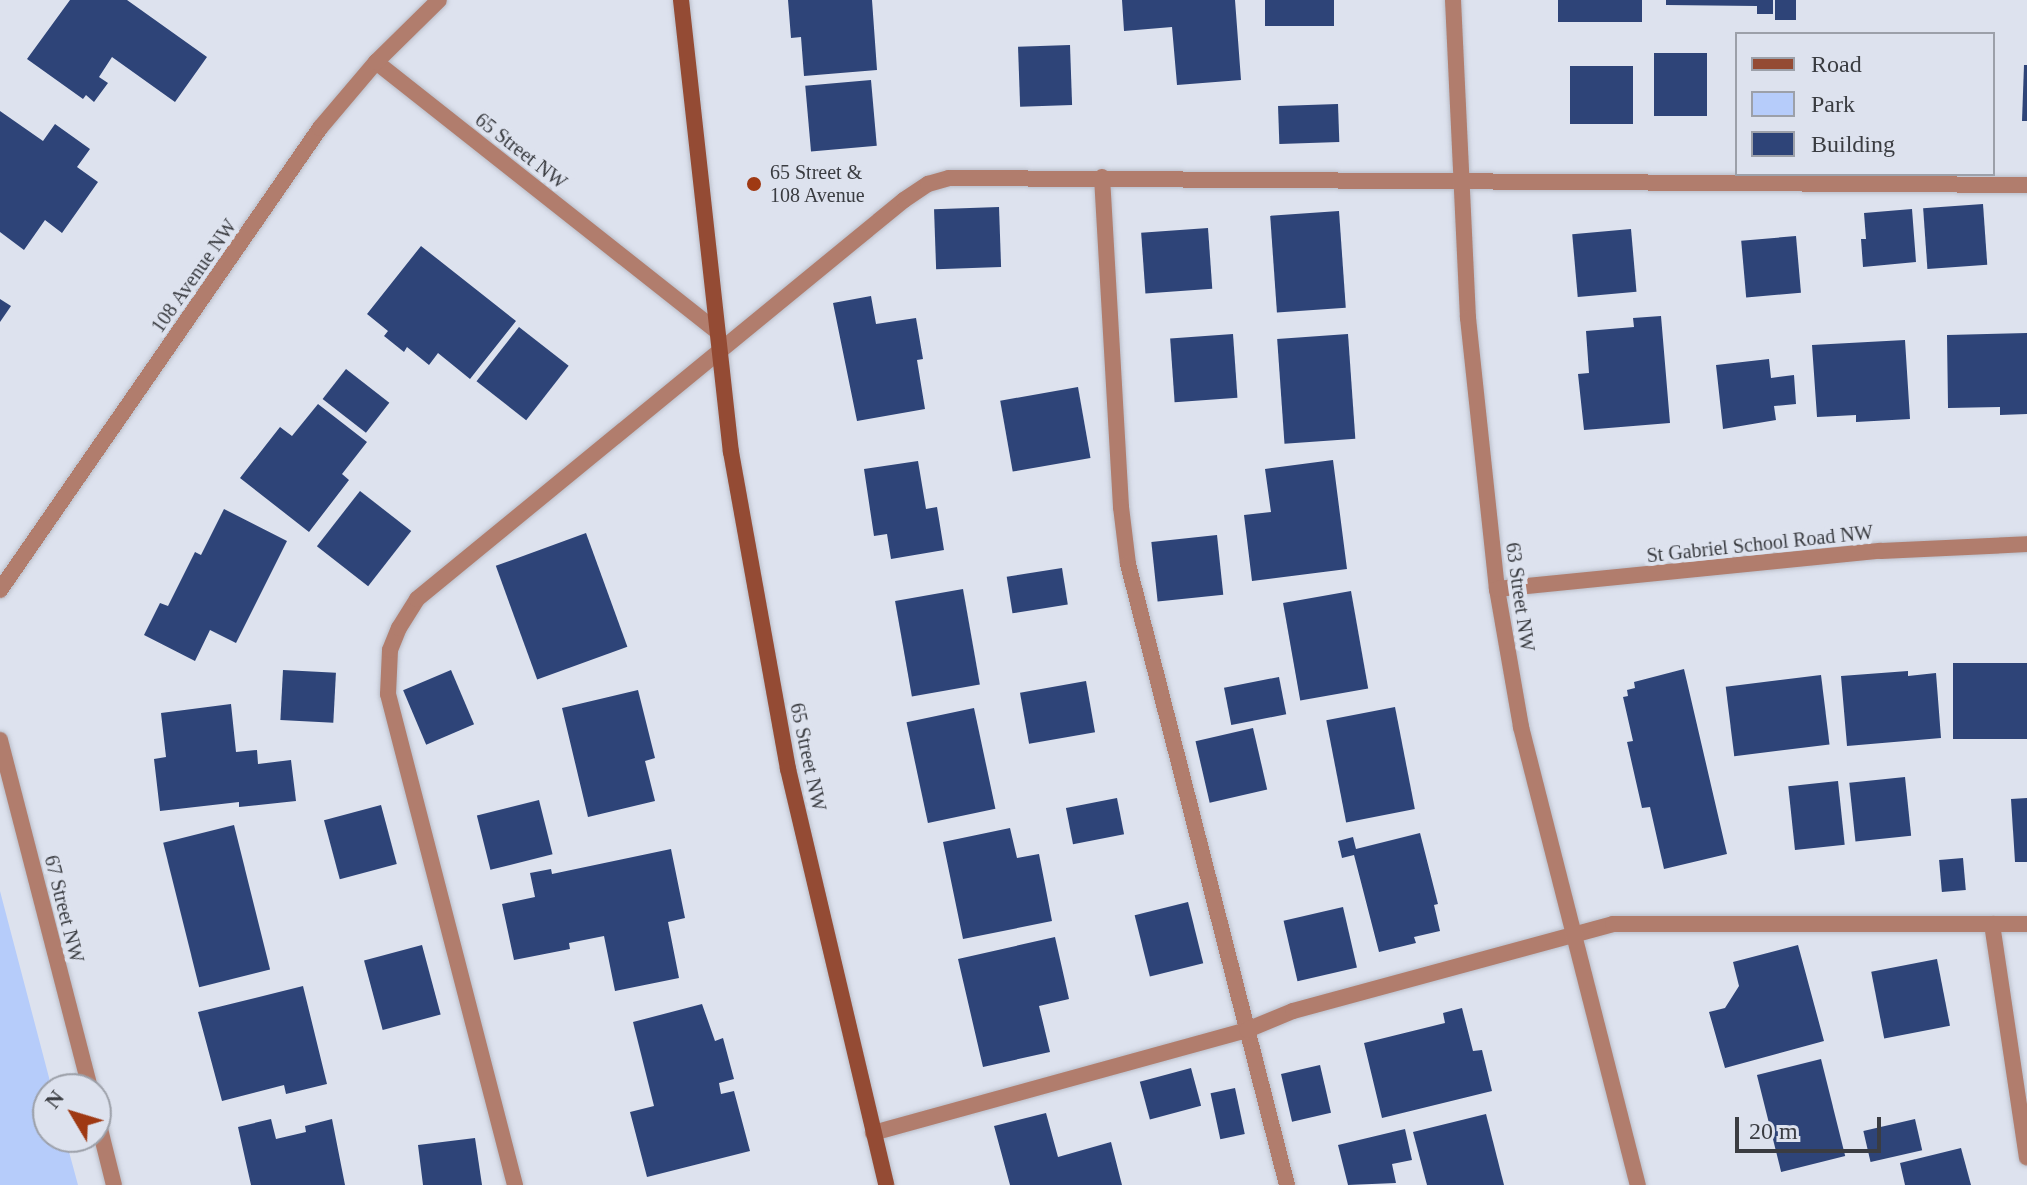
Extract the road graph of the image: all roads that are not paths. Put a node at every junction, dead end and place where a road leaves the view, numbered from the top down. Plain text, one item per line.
1 (439, 0) edge
2 (681, 0) edge
3 (1453, 0) edge
4 (376, 62) junction
5 (1102, 177) junction
6 (1460, 181) junction
7 (2027, 185) edge
8 (717, 331) junction
9 (719, 353) junction
10 (2027, 544) edge
11 (1497, 589) junction
12 (0, 590) edge
13 (0, 740) edge
14 (1992, 924) junction
15 (2027, 924) edge
16 (1573, 934) junction
17 (1247, 1030) junction
18 (86, 1073) edge
19 (873, 1133) junction
20 (106, 1153) edge
21 (2027, 1157) edge
22 (114, 1185) edge
23 (515, 1185) edge
24 (886, 1185) edge
25 (1287, 1185) edge
26 (1638, 1185) edge

1 - 4 street, 108 Avenue NW
2 - 8 street, 65 Street NW
3 - 6 street, 63 Street NW
4 - 8 street, 65 Street NW
4 - 12 street, 108 Avenue NW
5 - 6 street
5 - 9 street
5 - 17 street
6 - 7 street
6 - 11 street, 63 Street NW
8 - 9 street, 65 Street NW
9 - 19 street, 65 Street NW
9 - 23 street
10 - 11 street, St Gabriel School Road NW
11 - 16 street, 63 Street NW
13 - 18 street, 67 Street NW
14 - 15 street
14 - 16 street
14 - 21 street
16 - 17 street
16 - 26 street, 63 Street NW
17 - 19 street
17 - 25 street
19 - 24 street, 65 Street NW
20 - 22 street

